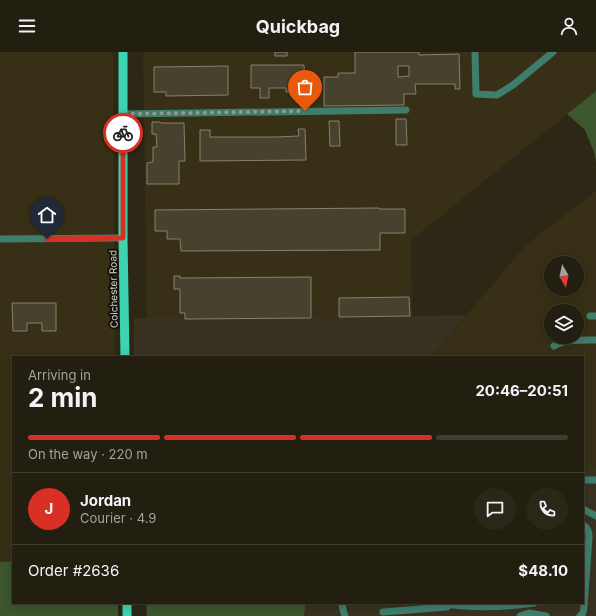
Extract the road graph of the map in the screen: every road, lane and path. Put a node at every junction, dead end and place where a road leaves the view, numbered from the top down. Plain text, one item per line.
1 (123, 52) edge
2 (475, 52) edge
3 (553, 52) edge
4 (406, 110) dead end
5 (123, 114) junction
6 (123, 238) junction
7 (0, 239) edge
8 (596, 340) edge
9 (554, 346) dead end
10 (125, 356) edge
11 (584, 480) edge
12 (596, 480) edge
13 (584, 510) edge
14 (596, 516) edge
15 (584, 526) edge
16 (127, 604) edge
17 (342, 604) edge
18 (445, 604) edge
19 (526, 604) edge
20 (461, 606) junction
21 (383, 612) dead end
22 (127, 616) edge
23 (345, 616) edge
24 (520, 616) edge
25 (546, 616) edge
26 (580, 616) edge

1 - 5 main road, Colchester Road
2 - 3 street
4 - 5 street
5 - 6 main road, Colchester Road
6 - 7 street
6 - 10 main road, Colchester Road
8 - 9 street
11 - 12 street
13 - 14 street
15 - 26 street
16 - 22 main road
17 - 23 street
18 - 20 street
19 - 20 street
20 - 21 street
24 - 25 street

